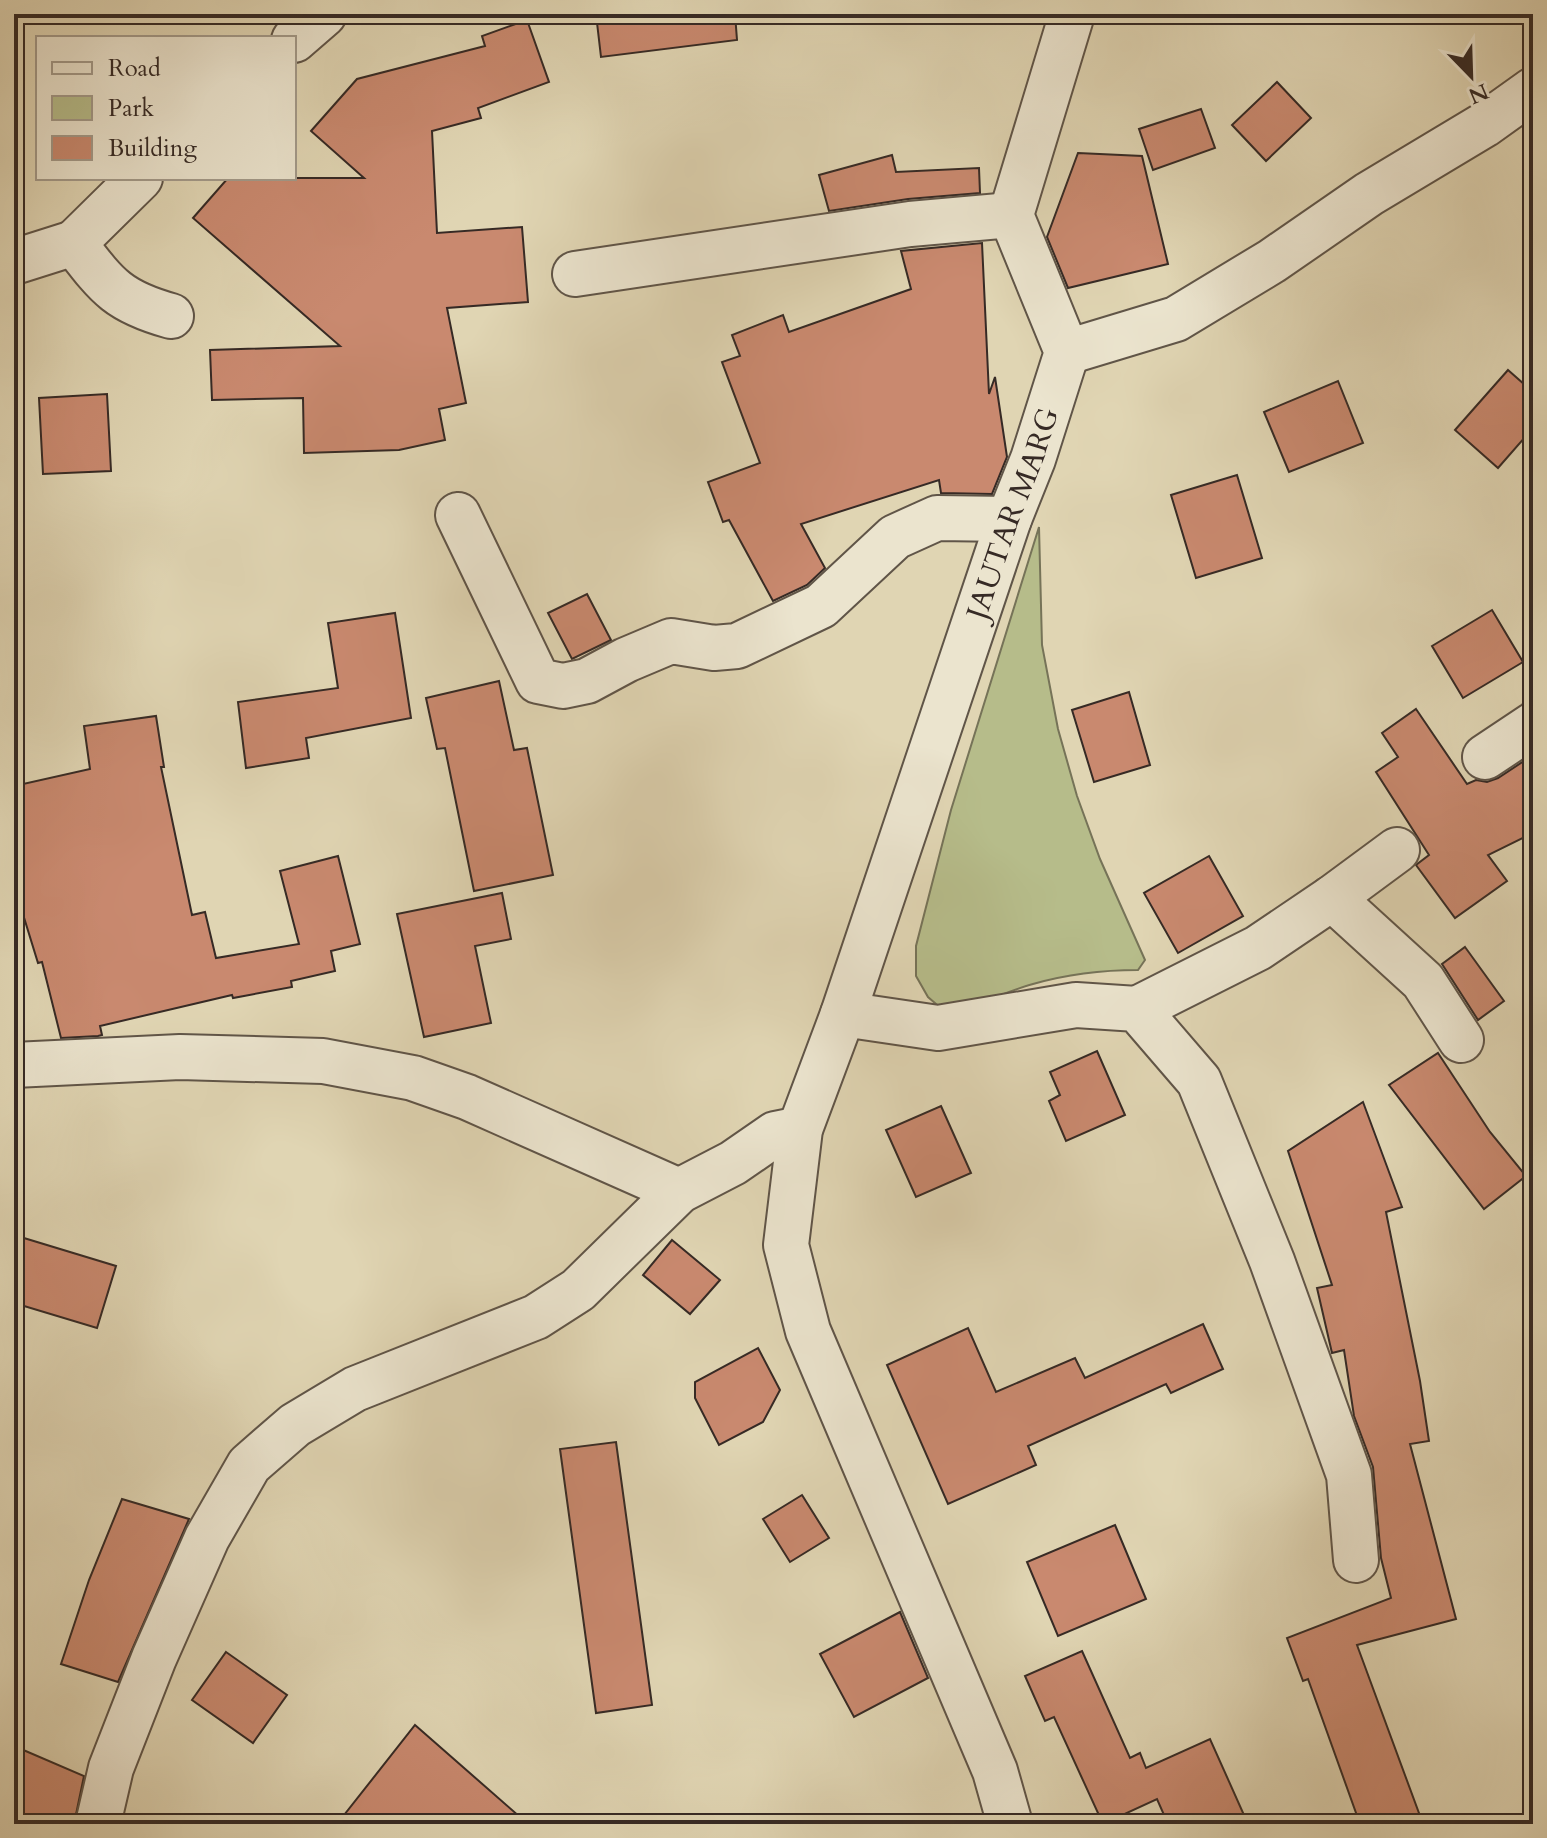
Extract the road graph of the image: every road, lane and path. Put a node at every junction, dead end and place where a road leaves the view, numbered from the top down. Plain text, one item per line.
1 (324, 14) edge
2 (1072, 14) edge
3 (296, 38) edge
4 (1533, 90) edge
5 (138, 180) edge
6 (1011, 215) junction
7 (74, 243) junction
8 (14, 262) edge
9 (575, 274) dead end
10 (171, 316) dead end
11 (1067, 352) junction
12 (458, 515) dead end
13 (1009, 519) junction
14 (1533, 725) edge
15 (1485, 757) dead end
16 (1397, 850) dead end
17 (1332, 898) junction
18 (1137, 1009) junction
19 (843, 1014) junction
20 (1461, 1040) dead end
21 (14, 1065) edge
22 (800, 1129) junction
23 (679, 1191) junction
24 (1356, 1560) dead end
25 (98, 1824) edge
26 (1010, 1824) edge

1 - 3 street
2 - 6 street
4 - 11 street
5 - 7 street
6 - 9 street
6 - 11 street
7 - 8 street
7 - 10 street
11 - 13 street, JAUTAR MARG
12 - 13 street
13 - 19 street, JAUTAR MARG
14 - 15 street
16 - 17 street
17 - 18 street
17 - 20 street
18 - 19 street
18 - 24 street
19 - 22 street, JAUTAR MARG
21 - 23 street
22 - 23 street
22 - 26 street, JAUTAR MARG
23 - 25 street

